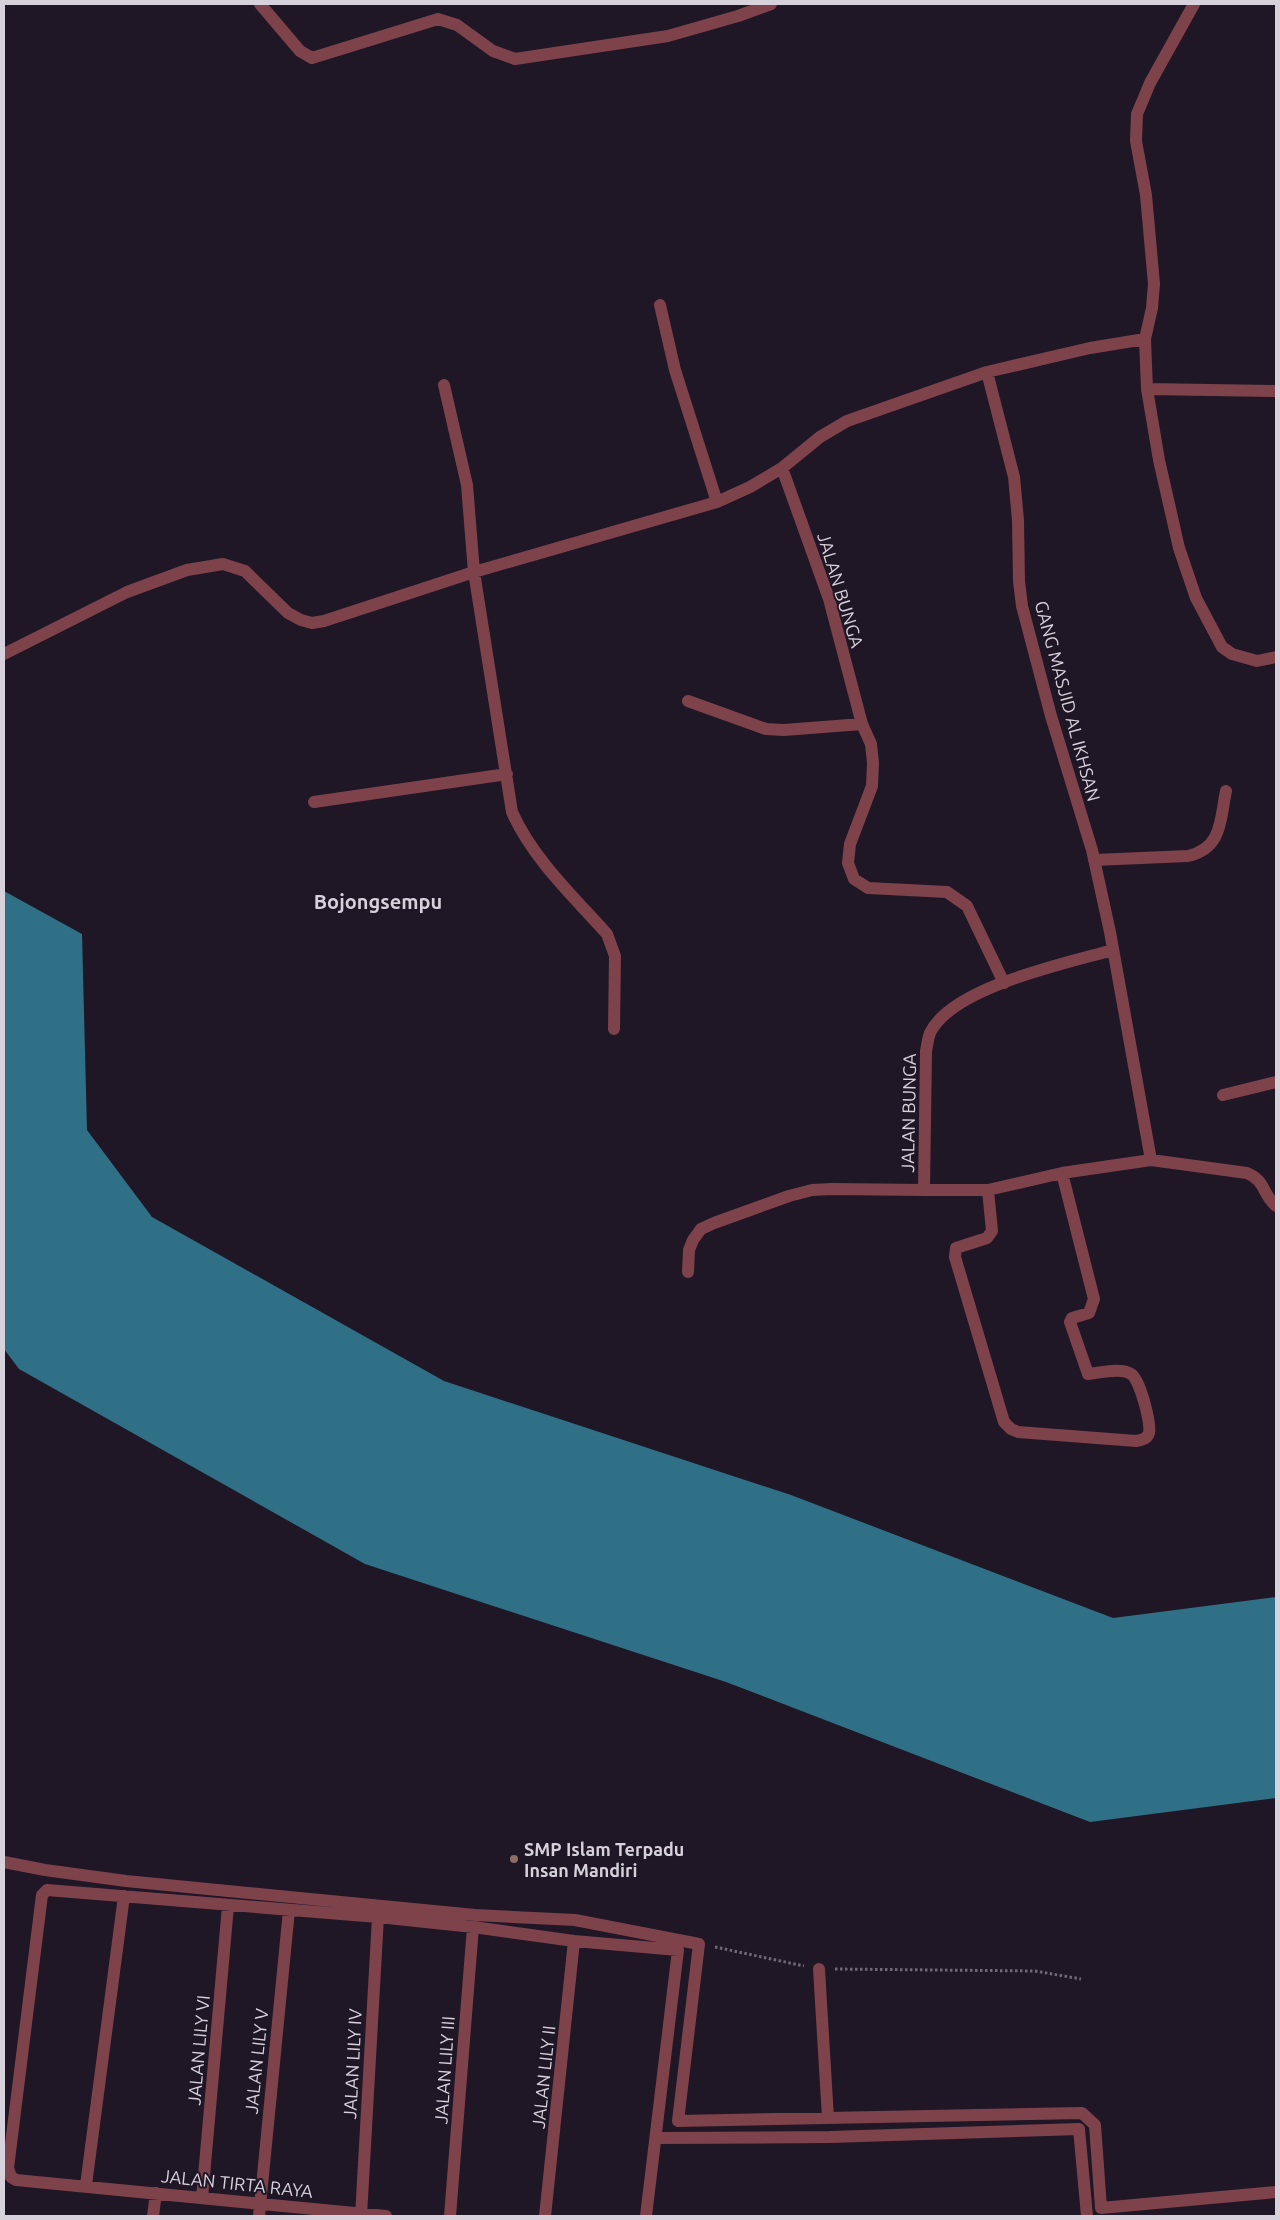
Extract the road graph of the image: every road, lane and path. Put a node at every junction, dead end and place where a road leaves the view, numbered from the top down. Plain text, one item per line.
1 (260, 4) edge
2 (771, 4) edge
3 (1194, 4) edge
4 (660, 305) dead end
5 (1145, 339) junction
6 (986, 372) junction
7 (444, 385) dead end
8 (1146, 389) junction
9 (1276, 392) edge
10 (782, 468) junction
11 (717, 502) junction
12 (474, 572) junction
13 (4, 654) edge
14 (1276, 657) edge
15 (688, 701) dead end
16 (862, 724) junction
17 (507, 774) junction
18 (1226, 791) dead end
19 (314, 802) dead end
20 (1094, 860) junction
21 (1113, 950) junction
22 (1004, 983) junction
23 (614, 1030) dead end
24 (1276, 1082) edge
25 (1223, 1094) dead end
26 (1151, 1160) junction
27 (1062, 1173) junction
28 (924, 1190) junction
29 (988, 1190) junction
30 (1276, 1206) edge
31 (688, 1272) dead end
32 (4, 1862) edge
33 (124, 1896) junction
34 (228, 1906) junction
35 (289, 1910) junction
36 (378, 1917) junction
37 (473, 1927) junction
38 (574, 1941) junction
39 (699, 1944) junction
40 (819, 1969) junction
41 (1081, 1979) dead end
42 (828, 2118) junction
43 (656, 2138) junction
44 (86, 2185) junction
45 (1276, 2192) edge
46 (156, 2193) junction
47 (202, 2198) junction
48 (260, 2210) edge
49 (361, 2215) edge
50 (153, 2216) edge
51 (386, 2216) edge
52 (450, 2216) edge
53 (546, 2216) edge
54 (646, 2216) edge
55 (1087, 2216) edge

1 - 2 street
3 - 5 street
4 - 11 street
5 - 6 street
5 - 8 street
6 - 10 street
6 - 20 street, GANG MASJID AL IKHSAN
7 - 12 street
8 - 9 street
8 - 14 street
10 - 11 street
10 - 16 street, JALAN BUNGA
11 - 12 street
12 - 13 street
12 - 17 street
15 - 16 street
16 - 22 street, JALAN BUNGA
17 - 19 street
17 - 23 street
18 - 20 street
20 - 21 street, GANG MASJID AL IKHSAN
21 - 22 street, JALAN BUNGA
21 - 26 street, GANG MASJID AL IKHSAN
22 - 28 street, JALAN BUNGA
24 - 25 street
26 - 27 street
26 - 30 street
27 - 29 street
27 - 29 street
28 - 29 street
28 - 31 street, JALAN BUNGA
32 - 39 street
33 - 34 street
33 - 44 street
33 - 44 street, JALAN TIRTA RAYA
34 - 35 street
34 - 47 street, JALAN LILY VI
35 - 36 street
35 - 48 street, JALAN LILY V
36 - 37 street
36 - 49 street, JALAN LILY IV
37 - 38 street
37 - 52 street, JALAN LILY III
38 - 43 street
38 - 53 street, JALAN LILY II
39 - 40 path
39 - 42 street
40 - 41 path
40 - 42 street
42 - 45 street
43 - 54 street
43 - 55 street
44 - 46 street, JALAN TIRTA RAYA
46 - 47 street, JALAN TIRTA RAYA
46 - 50 street
47 - 48 street, JALAN TIRTA RAYA
48 - 49 street, JALAN TIRTA RAYA
49 - 51 street, JALAN TIRTA RAYA

